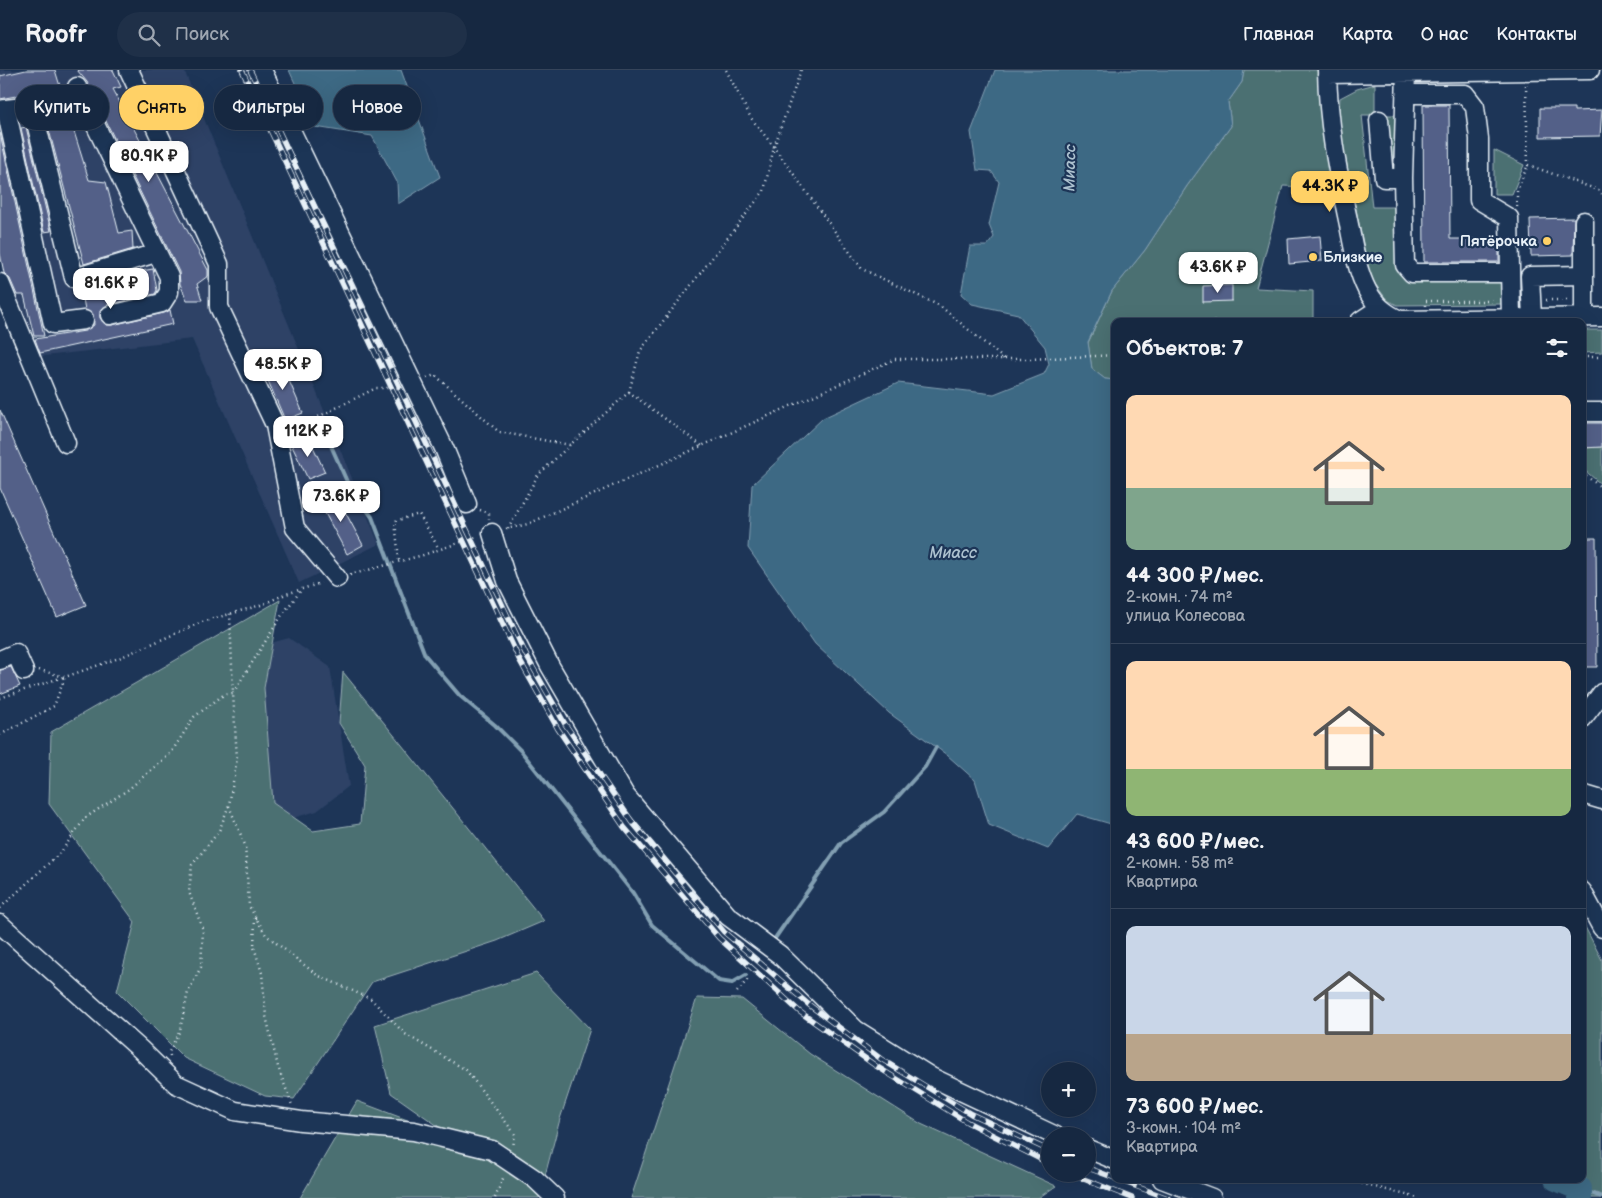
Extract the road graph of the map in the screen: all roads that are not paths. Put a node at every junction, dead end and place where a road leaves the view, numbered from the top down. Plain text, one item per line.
1 (129, 70) edge
2 (262, 70) edge
3 (1590, 70) edge
4 (1531, 71) edge
5 (1327, 72) edge
6 (1406, 72) edge
7 (1406, 94) junction
8 (3, 110) edge
9 (1378, 120) dead end
10 (98, 130) edge
11 (1403, 178) junction
12 (1584, 221) dead end
13 (156, 253) junction
14 (1510, 273) junction
15 (1584, 275) junction
16 (0, 283) edge
17 (1380, 308) junction
18 (110, 315) dead end
19 (1602, 317) edge
20 (1365, 318) edge
21 (1397, 318) edge
22 (1511, 318) joint
23 (1532, 318) junction
24 (1584, 318) junction
25 (84, 320) dead end
26 (1586, 412) edge
27 (1602, 412) edge
28 (66, 443) dead end
29 (467, 504) road end
30 (500, 531) road end
31 (337, 578) road end
32 (0, 660) edge
33 (22, 668) road end
34 (1602, 693) edge
35 (1586, 714) edge
36 (1586, 795) edge
37 (1602, 800) edge
38 (1586, 898) edge
39 (0, 924) edge
40 (1602, 928) edge
41 (1041, 1129) edge
42 (1096, 1153) edge
43 (1111, 1159) edge
44 (1173, 1183) edge
45 (555, 1198) edge
46 (1212, 1198) edge

1 - 31 street
2 - 29 street
3 - 4 street
4 - 6 street
5 - 6 street
5 - 17 street
6 - 7 street
7 - 11 street
7 - 14 street
8 - 13 street
8 - 25 street
9 - 11 street
10 - 13 street
11 - 14 street
12 - 15 street
13 - 18 street
14 - 22 street
15 - 23 street
15 - 24 street
16 - 28 street
17 - 20 street
17 - 21 street
19 - 24 street
22 - 23 street
23 - 24 street
26 - 27 street
30 - 41 street
32 - 33 street
34 - 35 street
36 - 37 street
38 - 40 street
39 - 45 street
42 - 43 street
44 - 46 street

